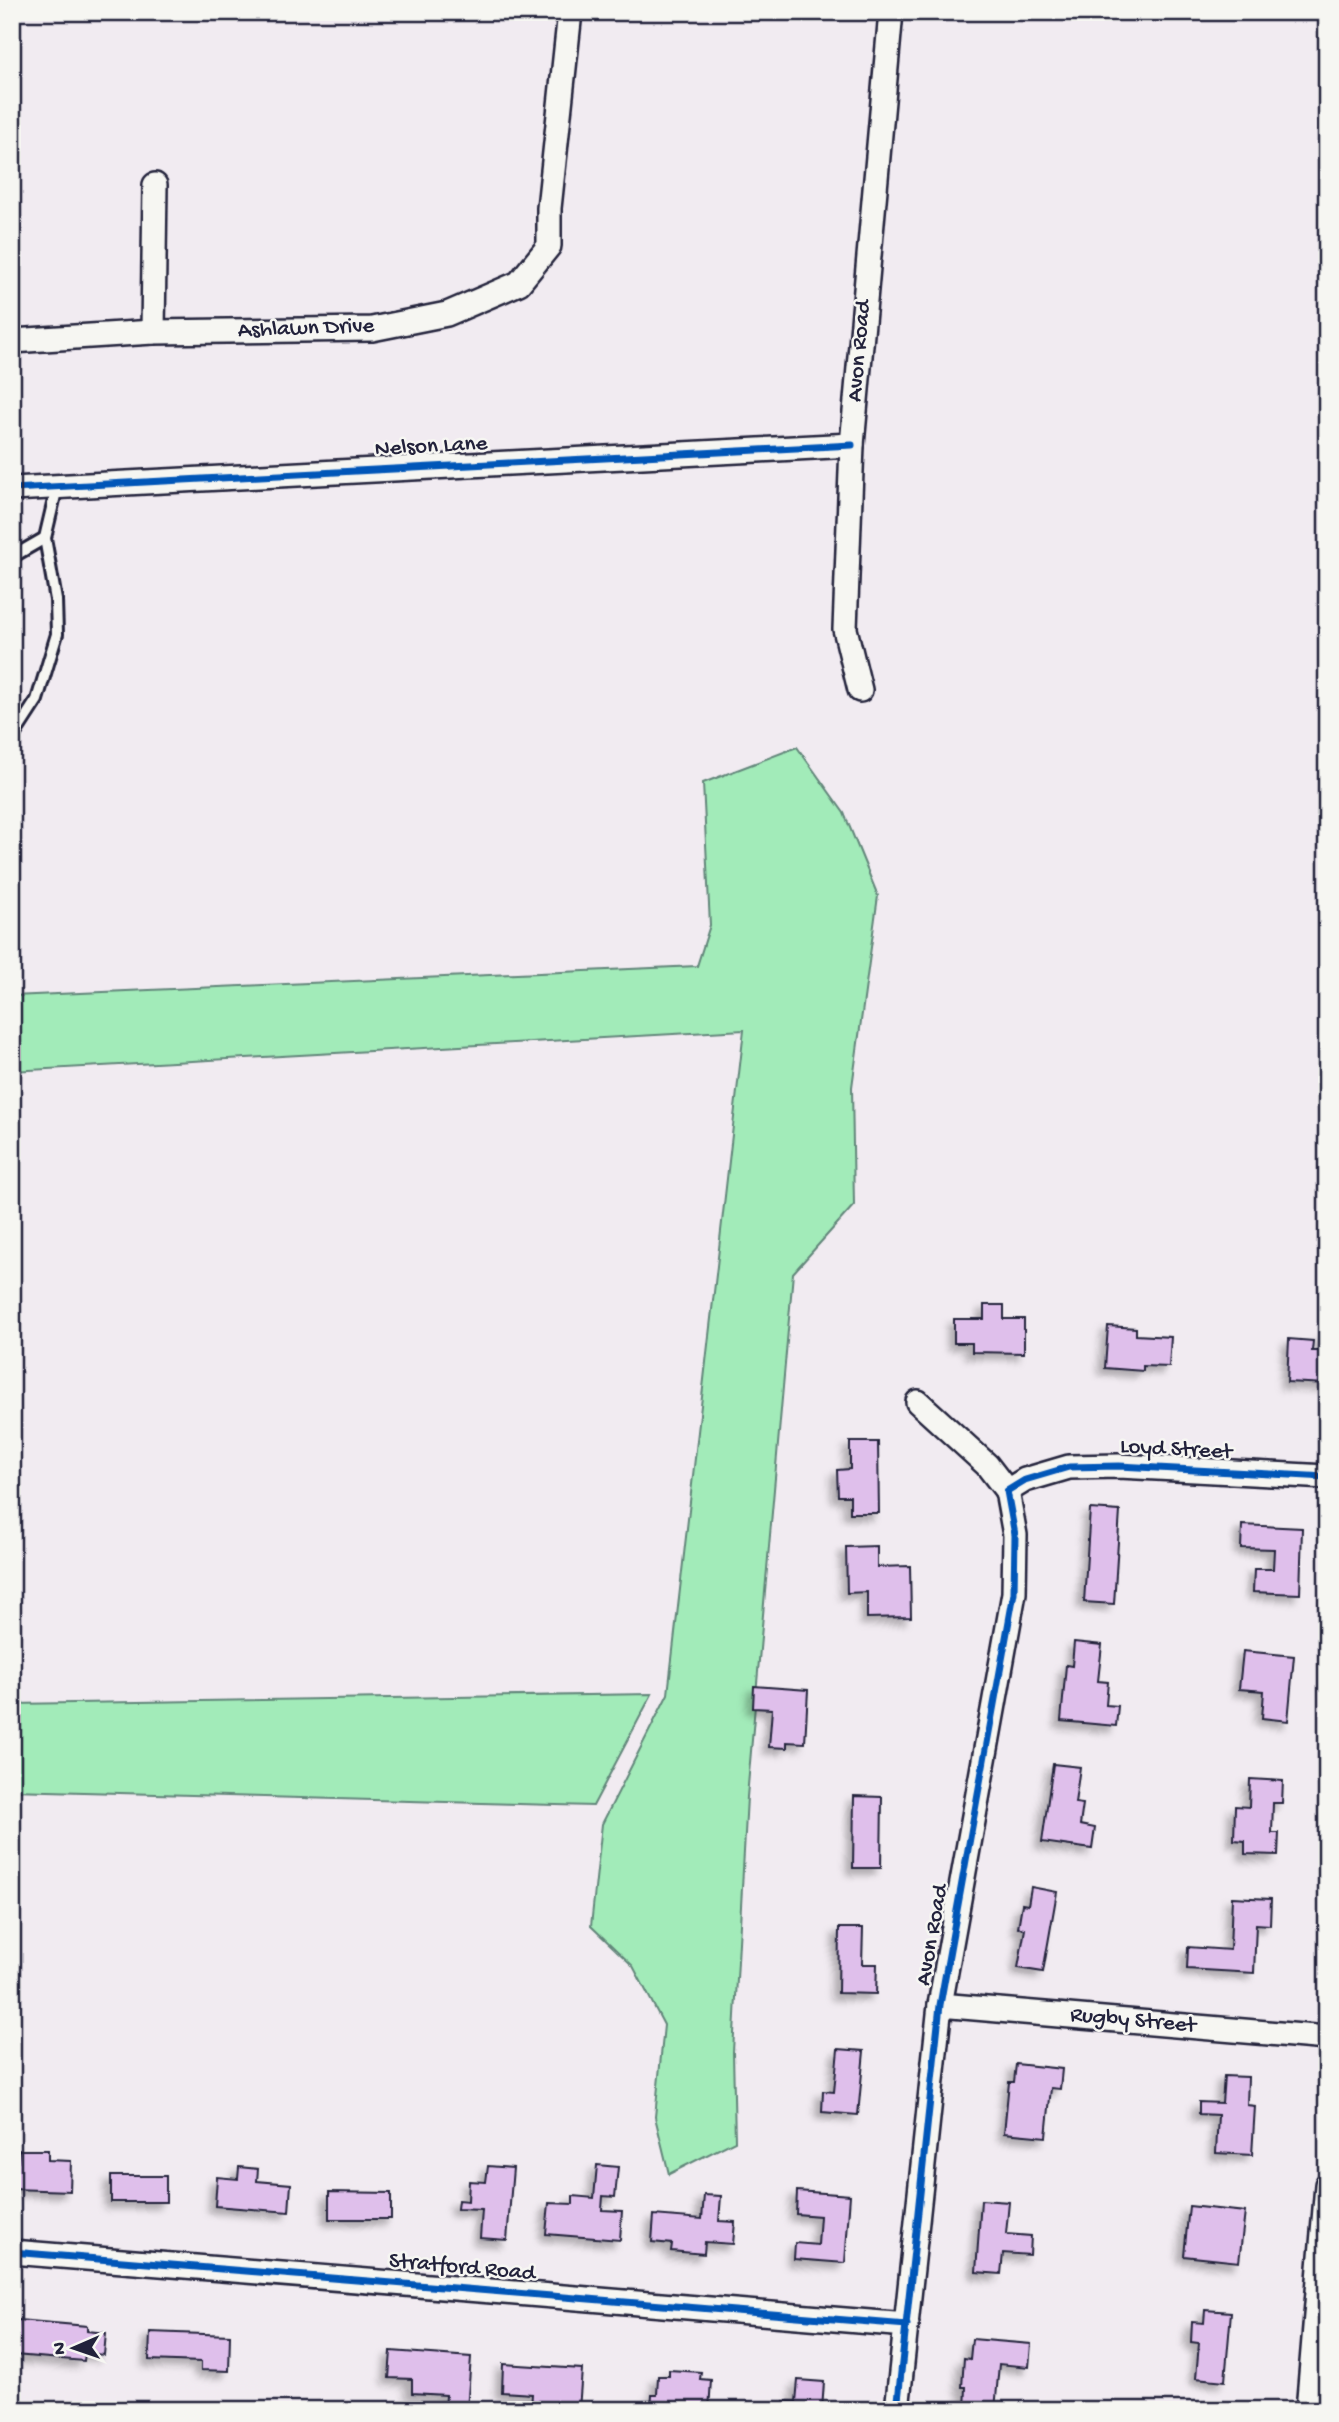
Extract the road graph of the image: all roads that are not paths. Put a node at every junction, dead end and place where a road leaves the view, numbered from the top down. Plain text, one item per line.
1 (570, 12) edge
2 (891, 12) edge
3 (156, 185) dead end
4 (153, 332) junction
5 (12, 341) edge
6 (852, 445) junction
7 (57, 487) junction
8 (12, 489) edge
9 (45, 538) junction
10 (12, 557) edge
11 (860, 690) dead end
12 (13, 737) edge
13 (918, 1402) dead end
14 (1327, 1477) edge
15 (1016, 1486) junction
16 (940, 2005) junction
17 (1327, 2038) edge
18 (1327, 2185) edge
19 (12, 2252) edge
20 (907, 2325) junction
21 (897, 2410) edge
22 (1308, 2410) edge

1 - 4 street, Ashlawn Drive
2 - 6 street, Avon Road
3 - 4 street
4 - 5 street, Ashlawn Drive
6 - 7 street, Nelson Lane
6 - 11 street, Avon Road
7 - 8 street, Nelson Lane
7 - 9 lane
9 - 10 lane
9 - 12 lane
13 - 15 street, Avon Road
14 - 15 street, Loyd Street
15 - 16 street, Avon Road
16 - 17 street, Rugby Street
16 - 20 street, Avon Road
18 - 22 street
19 - 20 street, Stratford Road
20 - 21 street, Avon Road

